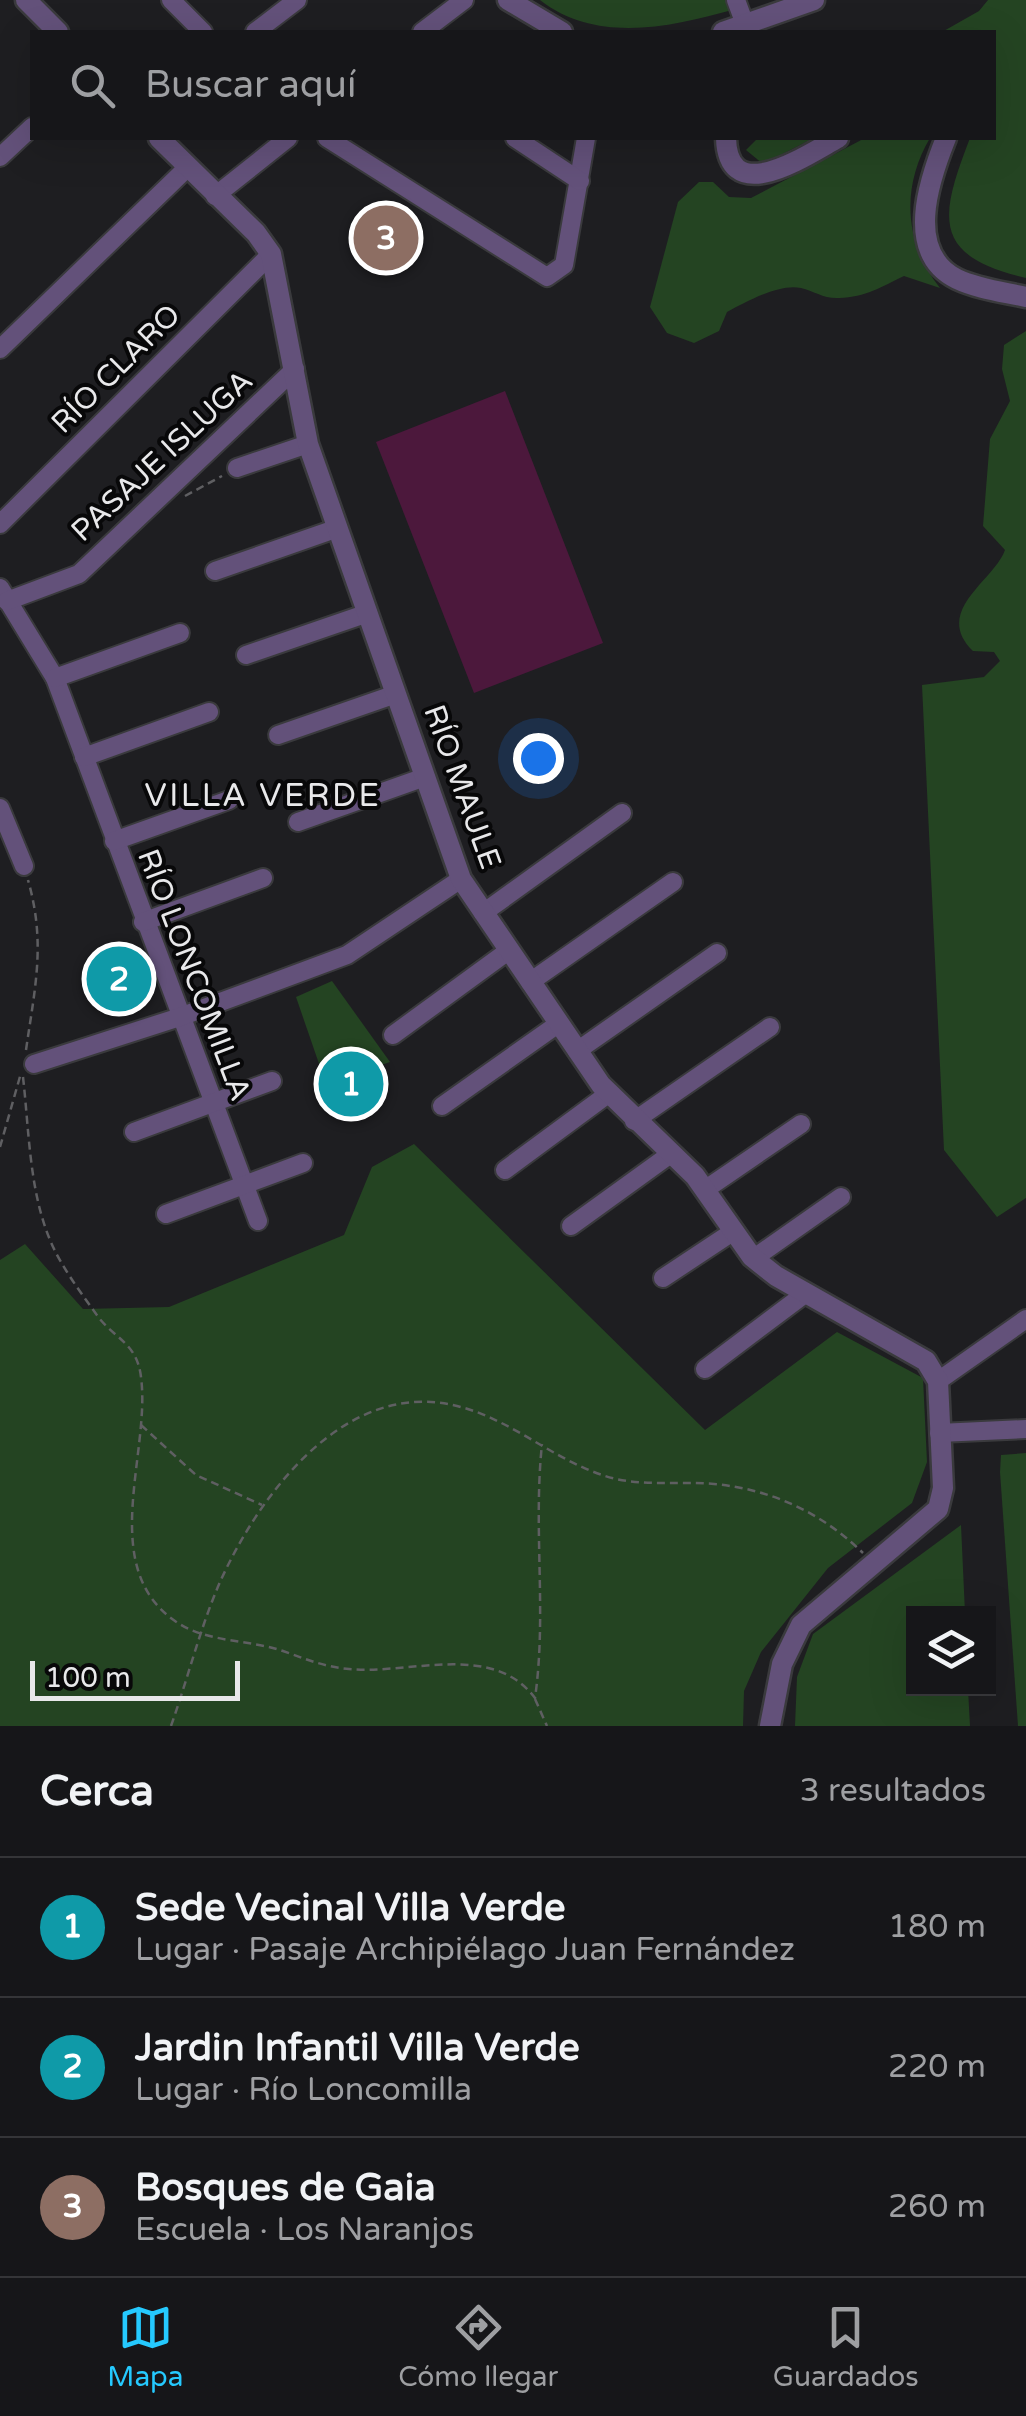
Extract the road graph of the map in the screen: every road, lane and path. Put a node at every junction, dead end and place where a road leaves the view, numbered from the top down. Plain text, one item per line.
1 (26, 0) edge
2 (171, 0) edge
3 (297, 0) edge
4 (464, 0) edge
5 (508, 0) edge
6 (736, 0) edge
7 (814, 0) edge
8 (56, 30) edge
9 (201, 30) edge
10 (259, 30) edge
11 (425, 30) edge
12 (559, 30) edge
13 (746, 30) edge
14 (30, 129) edge
15 (161, 140) edge
16 (285, 140) edge
17 (329, 140) edge
18 (517, 140) edge
19 (586, 140) edge
20 (727, 140) edge
21 (834, 140) edge
22 (946, 140) edge
23 (0, 157) edge
24 (188, 167) junction
25 (580, 181) junction
26 (214, 196) junction
27 (271, 254) junction
28 (1026, 297) edge
29 (0, 349) edge
30 (295, 368) junction
31 (308, 444) junction
32 (237, 468) dead end
33 (0, 524) edge
34 (338, 528) junction
35 (215, 571) dead end
36 (4, 594) edge
37 (368, 613) junction
38 (180, 634) dead end
39 (246, 656) dead end
40 (55, 678) junction
41 (396, 694) junction
42 (209, 712) dead end
43 (278, 735) dead end
44 (84, 757) junction
45 (425, 778) junction
46 (229, 800) dead end
47 (0, 808) edge
48 (622, 813) dead end
49 (298, 822) dead end
50 (114, 841) junction
51 (24, 866) joint
52 (263, 878) dead end
53 (461, 879) junction
54 (673, 882) dead end
55 (483, 913) junction
56 (143, 922) junction
57 (508, 951) junction
58 (717, 953) dead end
59 (530, 982) junction
60 (180, 1017) junction
61 (558, 1024) junction
62 (770, 1027) dead end
63 (392, 1035) dead end
64 (576, 1051) junction
65 (28, 1067) junction
66 (272, 1081) dead end
67 (608, 1094) junction
68 (212, 1103) junction
69 (442, 1106) dead end
70 (634, 1120) junction
71 (801, 1124) dead end
72 (134, 1132) dead end
73 (0, 1147) edge
74 (672, 1153) junction
75 (303, 1163) dead end
76 (505, 1170) dead end
77 (246, 1185) junction
78 (706, 1189) junction
79 (842, 1197) dead end
80 (166, 1214) dead end
81 (258, 1221) dead end
82 (570, 1226) dead end
83 (734, 1232) junction
84 (754, 1258) junction
85 (663, 1278) dead end
86 (806, 1293) junction
87 (1026, 1319) edge
88 (705, 1369) dead end
89 (938, 1381) junction
90 (140, 1424) junction
91 (1026, 1430) edge
92 (939, 1433) junction
93 (542, 1444) junction
94 (264, 1506) junction
95 (872, 1563) junction
96 (200, 1634) junction
97 (535, 1698) junction
98 (171, 1726) edge
99 (546, 1726) edge
100 (770, 1726) edge

1 - 8 street
2 - 9 street
3 - 10 street
4 - 11 street
5 - 12 street
6 - 13 street
7 - 13 street
14 - 23 street
15 - 24 street, RÍO MAULE
16 - 26 street
17 - 25 street
18 - 25 street
19 - 25 street
20 - 21 street
22 - 28 street
24 - 26 street, RÍO MAULE
24 - 29 street
26 - 27 street, RÍO MAULE
27 - 30 street, RÍO MAULE
27 - 33 street, RÍO CLARO
30 - 31 street, RÍO MAULE
30 - 36 street, PASAJE ISLUGA
31 - 32 street
31 - 34 street, RÍO MAULE
34 - 35 street
34 - 37 street, RÍO MAULE
36 - 40 street, RÍO LONCOMILLA
37 - 39 street
37 - 41 street, RÍO MAULE
38 - 40 street
40 - 44 street, RÍO LONCOMILLA
41 - 43 street
41 - 45 street, RÍO MAULE
42 - 44 street
44 - 50 street, RÍO LONCOMILLA
45 - 49 street
45 - 53 street, RÍO MAULE
46 - 50 street
47 - 51 street
48 - 55 street
50 - 56 street, RÍO LONCOMILLA
51 - 65 path
52 - 56 street
53 - 55 street, RÍO MAULE
53 - 60 street
54 - 59 street
55 - 57 street, RÍO MAULE
56 - 60 street, RÍO LONCOMILLA
57 - 59 street, RÍO MAULE
57 - 63 street
58 - 64 street
59 - 61 street, RÍO MAULE
60 - 65 street
60 - 68 street, RÍO LONCOMILLA
61 - 64 street, RÍO MAULE
61 - 69 street
62 - 70 street
64 - 67 street, RÍO MAULE
65 - 73 path
65 - 90 path
66 - 68 street
67 - 70 street, RÍO MAULE
67 - 76 street
68 - 72 street
68 - 77 street, RÍO LONCOMILLA
70 - 74 street, RÍO MAULE
71 - 78 street
74 - 78 street, RÍO MAULE
74 - 82 street
75 - 77 street
77 - 80 street
77 - 81 street, RÍO LONCOMILLA
78 - 83 street, RÍO MAULE
79 - 84 street
83 - 84 street, RÍO MAULE
83 - 85 street
84 - 86 street, RÍO MAULE
86 - 88 street
86 - 89 street, RÍO MAULE
87 - 89 street
89 - 92 street
90 - 94 path
90 - 96 path
91 - 92 street
92 - 95 street
93 - 94 path
93 - 95 path
93 - 97 path
94 - 96 path
95 - 100 street
96 - 97 path
96 - 98 path
97 - 99 path

